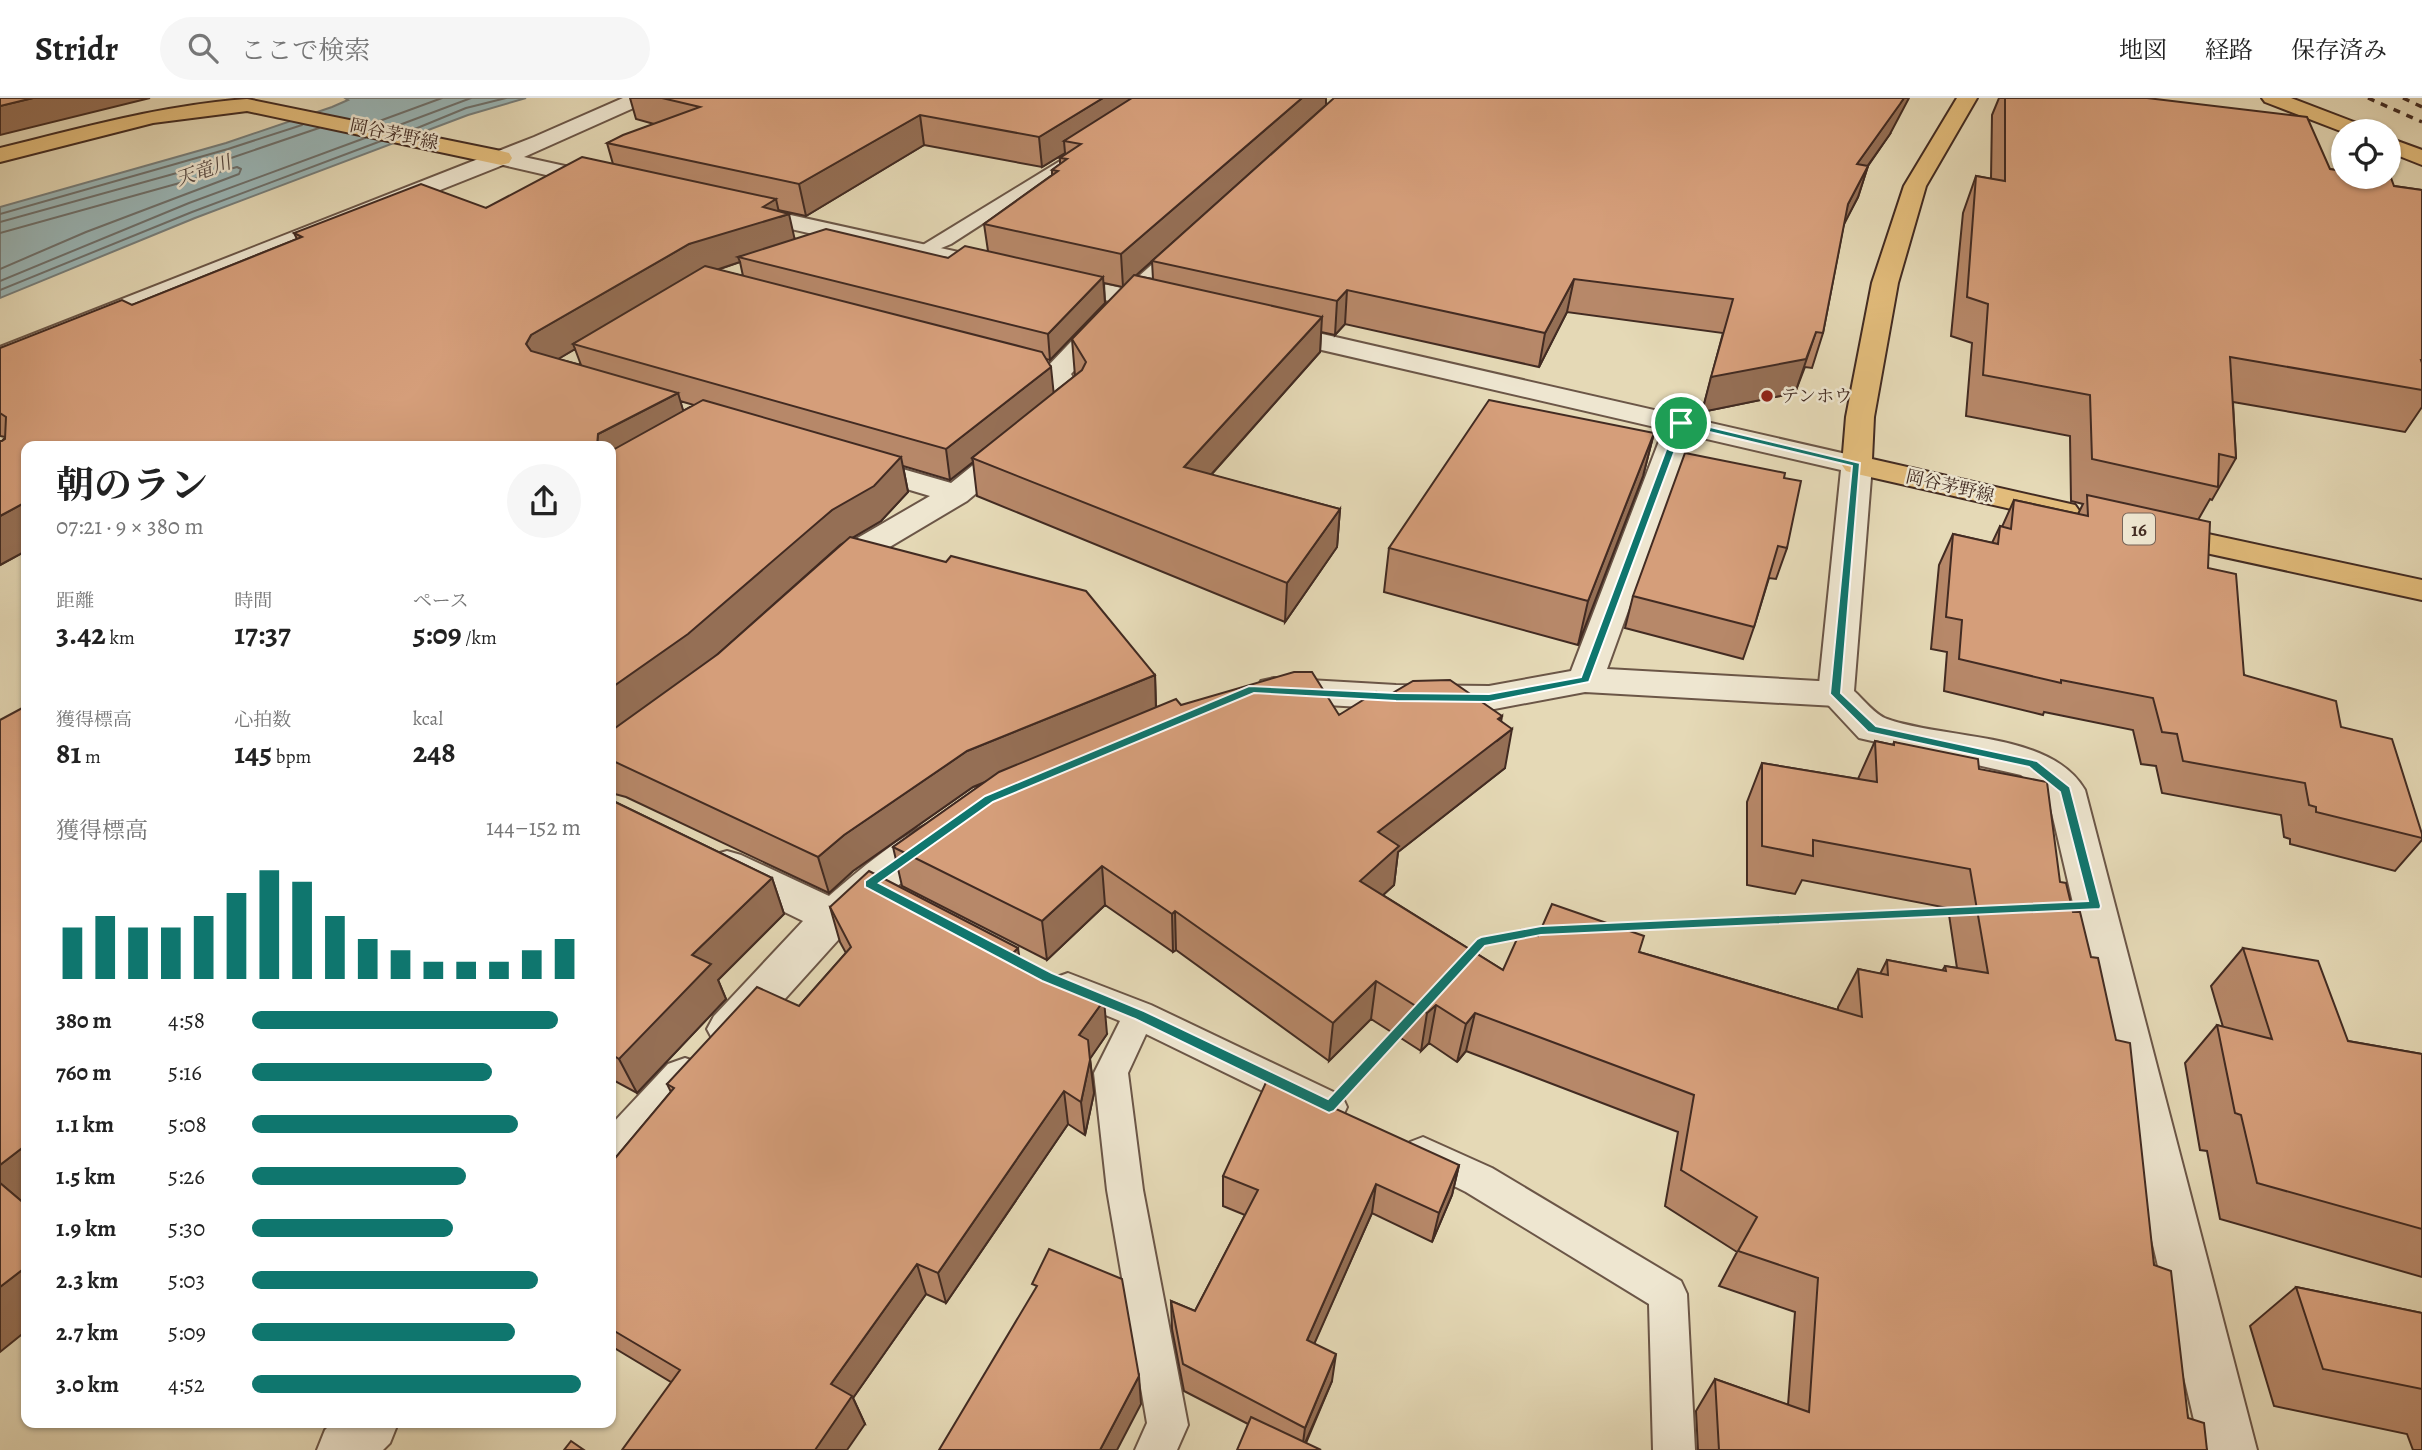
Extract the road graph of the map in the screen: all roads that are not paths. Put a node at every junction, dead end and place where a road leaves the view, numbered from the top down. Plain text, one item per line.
1 (640, 98) edge
2 (1967, 98) edge
3 (2272, 98) edge
4 (231, 103) edge
5 (2331, 120) edge
6 (1097, 143) edge
7 (2401, 149) edge
8 (0, 155) edge
9 (489, 155) junction
10 (2422, 158) edge
11 (637, 188) edge
12 (718, 206) edge
13 (1206, 229) edge
14 (854, 236) junction
15 (806, 250) edge
16 (922, 251) junction
17 (1130, 298) junction
18 (1197, 313) edge
19 (1251, 325) edge
20 (0, 357) edge
21 (1681, 423) junction
22 (828, 456) edge
23 (1857, 465) junction
24 (956, 494) junction
25 (2091, 518) edge
26 (2130, 527) edge
27 (814, 590) edge
28 (2422, 590) edge
29 (1585, 680) junction
30 (1240, 694) edge
31 (1836, 694) junction
32 (967, 815) edge
33 (697, 851) edge
34 (870, 884) junction
35 (905, 903) edge
36 (832, 917) junction
37 (1035, 971) edge
38 (1139, 1015) junction
39 (1342, 1113) edge
40 (1392, 1137) edge
41 (616, 1155) edge
42 (365, 1428) edge
43 (345, 1450) edge
44 (1156, 1450) edge
45 (1674, 1450) edge
46 (2229, 1450) edge

1 - 9 street
2 - 23 main road
3 - 5 main road
4 - 8 main road, 岡谷茅野線
4 - 9 main road, 岡谷茅野線
6 - 16 lane
7 - 10 main road
9 - 11 street
9 - 20 street
12 - 14 street
13 - 17 street
14 - 15 street
14 - 16 street
16 - 17 street
17 - 18 street
17 - 24 street
19 - 21 street
21 - 23 street
21 - 29 street
22 - 24 street
23 - 25 main road, 岡谷茅野線
23 - 31 street
24 - 27 street
26 - 28 main road, 16
29 - 30 street
29 - 31 street
31 - 46 street
32 - 34 street
33 - 36 street
34 - 35 lane
34 - 36 street
36 - 41 street
37 - 38 lane
38 - 39 lane
38 - 44 lane
40 - 45 lane
42 - 43 street

